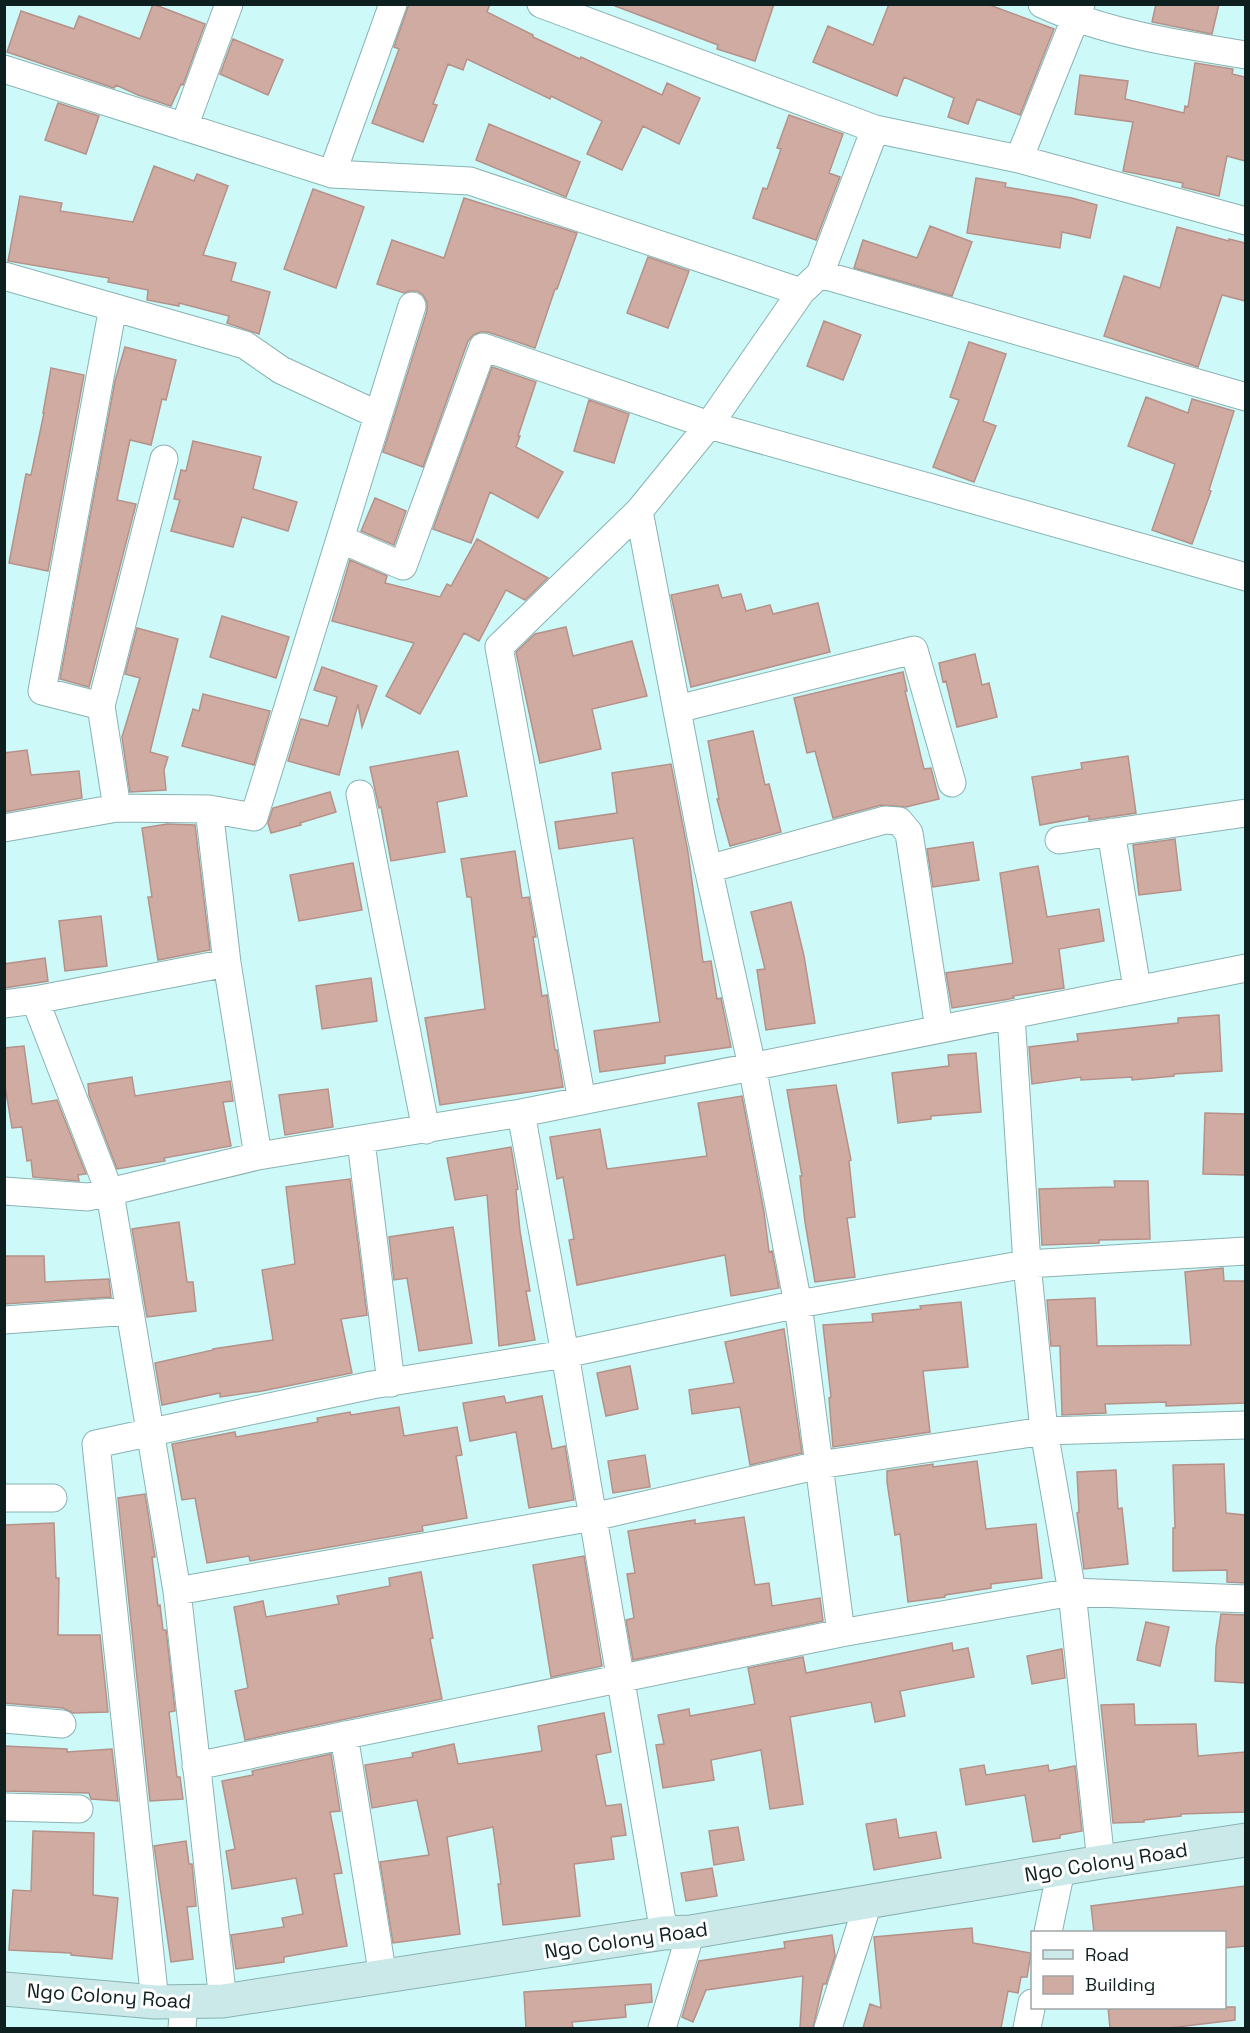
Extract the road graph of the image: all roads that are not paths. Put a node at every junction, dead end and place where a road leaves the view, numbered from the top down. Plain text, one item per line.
1 (229, 4) edge
2 (393, 4) edge
3 (541, 4) edge
4 (1042, 4) edge
5 (1078, 12) edge
6 (599, 15) edge
7 (1245, 55) edge
8 (4, 69) edge
9 (184, 127) junction
10 (875, 129) junction
11 (1019, 159) junction
12 (332, 174) junction
13 (1245, 221) edge
14 (4, 276) edge
15 (811, 283) junction
16 (412, 306) dead end
17 (113, 307) junction
18 (1245, 397) edge
19 (378, 415) junction
20 (710, 425) junction
21 (164, 459) dead end
22 (639, 511) junction
23 (340, 539) junction
24 (1245, 577) edge
25 (101, 706) junction
26 (677, 709) junction
27 (951, 783) dead end
28 (360, 794) dead end
29 (117, 808) junction
30 (210, 809) junction
31 (1245, 813) edge
32 (4, 828) edge
33 (1111, 832) junction
34 (1059, 840) dead end
35 (708, 869) junction
36 (227, 963) junction
37 (1245, 968) edge
38 (1137, 988) junction
39 (35, 1000) junction
40 (4, 1004) edge
41 (1011, 1015) junction
42 (939, 1029) junction
43 (752, 1066) junction
44 (582, 1101) junction
45 (521, 1113) junction
46 (426, 1130) junction
47 (361, 1141) junction
48 (258, 1156) junction
49 (4, 1191) edge
50 (110, 1193) junction
51 (1245, 1251) edge
52 (1027, 1264) junction
53 (798, 1304) junction
54 (130, 1311) junction
55 (4, 1320) edge
56 (566, 1354) junction
57 (391, 1383) junction
58 (1245, 1425) edge
59 (1044, 1431) junction
60 (152, 1433) junction
61 (819, 1465) junction
62 (4, 1498) edge
63 (53, 1498) dead end
64 (593, 1517) junction
65 (177, 1591) junction
66 (1072, 1593) junction
67 (1245, 1599) edge
68 (841, 1633) junction
69 (620, 1678) junction
70 (4, 1719) edge
71 (62, 1724) dead end
72 (344, 1735) junction
73 (196, 1766) junction
74 (4, 1807) edge
75 (79, 1809) dead end
76 (1245, 1840) edge
77 (1101, 1862) junction
78 (1061, 1870) junction
79 (869, 1900) junction
80 (1048, 1931) edge
81 (677, 1933) junction
82 (383, 1977) junction
83 (4, 1989) edge
84 (223, 2001) junction
85 (1031, 2008) edge
86 (174, 2011) edge
87 (662, 2028) edge
88 (828, 2028) edge
89 (1027, 2028) edge

1 - 9 street
2 - 12 street
3 - 6 street
4 - 5 street
5 - 7 street
5 - 11 street
6 - 10 street
8 - 9 street
9 - 12 street
10 - 11 street
10 - 15 street
11 - 13 street
12 - 15 street
14 - 17 street
15 - 18 street
15 - 20 street
16 - 19 street
17 - 19 street
17 - 25 street
19 - 23 street
20 - 22 street
20 - 23 street
20 - 24 street
21 - 25 street
22 - 26 street
22 - 44 street
23 - 30 street
25 - 29 street
26 - 27 street
26 - 35 street
28 - 46 street
29 - 30 street
29 - 32 street
30 - 36 street
31 - 33 street
33 - 34 street
33 - 38 street
35 - 42 street
35 - 43 street
36 - 39 street
36 - 48 street
37 - 38 street
38 - 41 street
39 - 40 street
39 - 50 street
41 - 42 street
41 - 52 street
42 - 43 street
43 - 44 street
43 - 53 street
44 - 45 street
45 - 46 street
45 - 56 street
46 - 47 street
47 - 48 street
47 - 57 street
48 - 50 street
49 - 50 street
50 - 54 street
51 - 52 street
52 - 53 street
52 - 59 street
53 - 56 street
53 - 61 street
54 - 55 street
54 - 60 street
56 - 57 street
56 - 64 street
57 - 60 street
58 - 59 street
59 - 61 street
59 - 66 street
60 - 65 street
60 - 86 street
61 - 64 street
61 - 68 street
62 - 63 street
64 - 65 street
64 - 69 street
65 - 73 street
66 - 67 street
66 - 68 street
66 - 77 street
68 - 69 street
69 - 72 street
69 - 81 street
70 - 71 street
72 - 73 street
72 - 82 street
73 - 84 street
74 - 75 street
76 - 77 street, Ngo Colony Road
77 - 78 street, Ngo Colony Road
78 - 79 street, Ngo Colony Road
78 - 80 street
79 - 81 street, Ngo Colony Road
79 - 88 street
81 - 82 street, Ngo Colony Road
81 - 87 street
82 - 84 street, Ngo Colony Road
83 - 86 street, Ngo Colony Road
84 - 86 street, Ngo Colony Road
85 - 89 street

